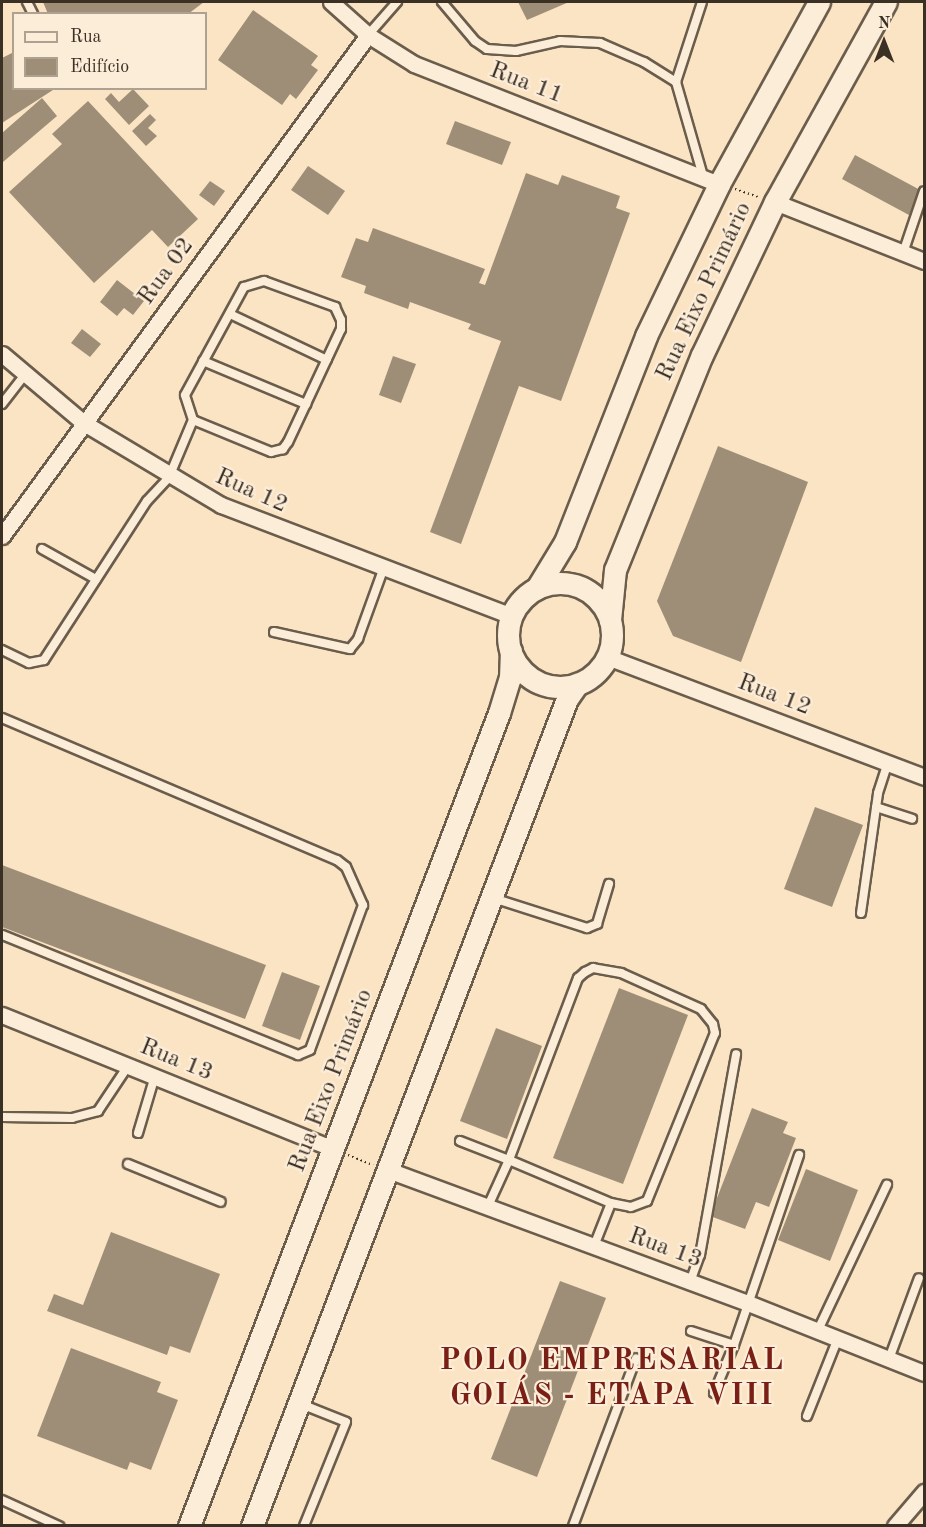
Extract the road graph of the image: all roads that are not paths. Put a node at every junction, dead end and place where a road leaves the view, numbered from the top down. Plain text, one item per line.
1 (332, 2) edge
2 (397, 2) edge
3 (442, 2) edge
4 (702, 2) edge
5 (819, 2) edge
6 (886, 2) edge
7 (368, 35) junction
8 (676, 82) junction
9 (711, 181) junction
10 (924, 192) edge
11 (775, 202) junction
12 (903, 253) junction
13 (924, 261) edge
14 (230, 314) junction
15 (2, 354) edge
16 (327, 360) junction
17 (202, 361) junction
18 (24, 376) junction
19 (2, 404) edge
20 (306, 404) junction
21 (193, 420) junction
22 (84, 423) junction
23 (169, 477) junction
24 (2, 536) edge
25 (42, 549) dead end
26 (384, 567) junction
27 (96, 579) junction
28 (537, 588) junction
29 (512, 616) junction
30 (610, 620) junction
31 (274, 632) dead end
32 (2, 650) edge
33 (511, 651) junction
34 (607, 657) junction
35 (578, 683) junction
36 (2, 718) edge
37 (888, 763) junction
38 (924, 777) edge
39 (876, 807) junction
40 (912, 819) dead end
41 (609, 884) dead end
42 (492, 897) junction
43 (861, 913) dead end
44 (2, 935) edge
45 (2, 1015) edge
46 (736, 1054) dead end
47 (128, 1066) junction
48 (155, 1076) junction
49 (2, 1117) edge
50 (138, 1133) dead end
51 (460, 1141) dead end
52 (334, 1149) junction
53 (799, 1155) dead end
54 (509, 1161) junction
55 (128, 1164) dead end
56 (388, 1170) junction
57 (887, 1185) dead end
58 (221, 1202) dead end
59 (611, 1203) junction
60 (488, 1206) junction
61 (594, 1246) junction
62 (920, 1278) dead end
63 (690, 1282) junction
64 (748, 1303) junction
65 (818, 1330) junction
66 (691, 1331) dead end
67 (838, 1338) junction
68 (734, 1345) junction
69 (636, 1358) dead end
70 (889, 1359) junction
71 (924, 1373) edge
72 (714, 1393) dead end
73 (299, 1404) junction
74 (807, 1416) dead end
75 (924, 1492) edge
76 (2, 1500) edge
77 (59, 1526) edge
78 (189, 1526) edge
79 (252, 1526) edge
80 (304, 1526) edge
81 (573, 1526) edge
82 (895, 1526) edge

1 - 7 street, Rua 11
2 - 7 lane
3 - 8 lane
4 - 8 lane
5 - 9 street, Rua Eixo Primário
6 - 11 street, Rua Eixo Primário
7 - 9 street, Rua 11
7 - 22 street, Rua 02
8 - 9 lane
9 - 28 street, Rua Eixo Primário
10 - 12 lane
11 - 12 street
11 - 30 street, Rua Eixo Primário
12 - 13 street
14 - 16 lane
14 - 16 lane
14 - 17 lane
15 - 18 street, Rua 12
16 - 20 lane
17 - 20 lane
17 - 21 lane
18 - 19 lane
18 - 22 street, Rua 12
20 - 21 lane
21 - 23 lane
22 - 23 street, Rua 12
22 - 24 street, Rua 02
23 - 26 street, Rua 12
23 - 27 lane
25 - 27 lane
26 - 29 street, Rua 12
26 - 31 lane
27 - 32 lane
28 - 29 street
28 - 30 street
29 - 33 street
30 - 34 street
33 - 35 street
33 - 52 street, Rua Eixo Primário
34 - 35 street
34 - 37 street, Rua 12
35 - 42 street
36 - 44 lane
37 - 38 street, Rua 12
37 - 39 lane
39 - 40 lane
39 - 43 lane
41 - 42 lane
42 - 56 street
45 - 47 street, Rua 13
46 - 63 lane
47 - 48 street, Rua 13
47 - 49 lane
48 - 50 lane
48 - 52 street, Rua 13
51 - 54 lane
52 - 78 street, Rua Eixo Primário
53 - 64 lane
54 - 59 lane
54 - 59 lane
54 - 60 lane
55 - 58 lane
56 - 60 street, Rua 13
56 - 73 street
57 - 65 lane
59 - 61 lane
60 - 61 street, Rua 13
61 - 63 street, Rua 13
62 - 70 lane
63 - 64 street, Rua 13
64 - 65 street, Rua 13
64 - 68 lane
65 - 67 street, Rua 13
66 - 68 lane
67 - 70 street, Rua 13
67 - 74 lane
68 - 72 lane
69 - 81 lane
70 - 71 street, Rua 13
73 - 79 street
73 - 80 lane
75 - 82 street
76 - 77 lane

